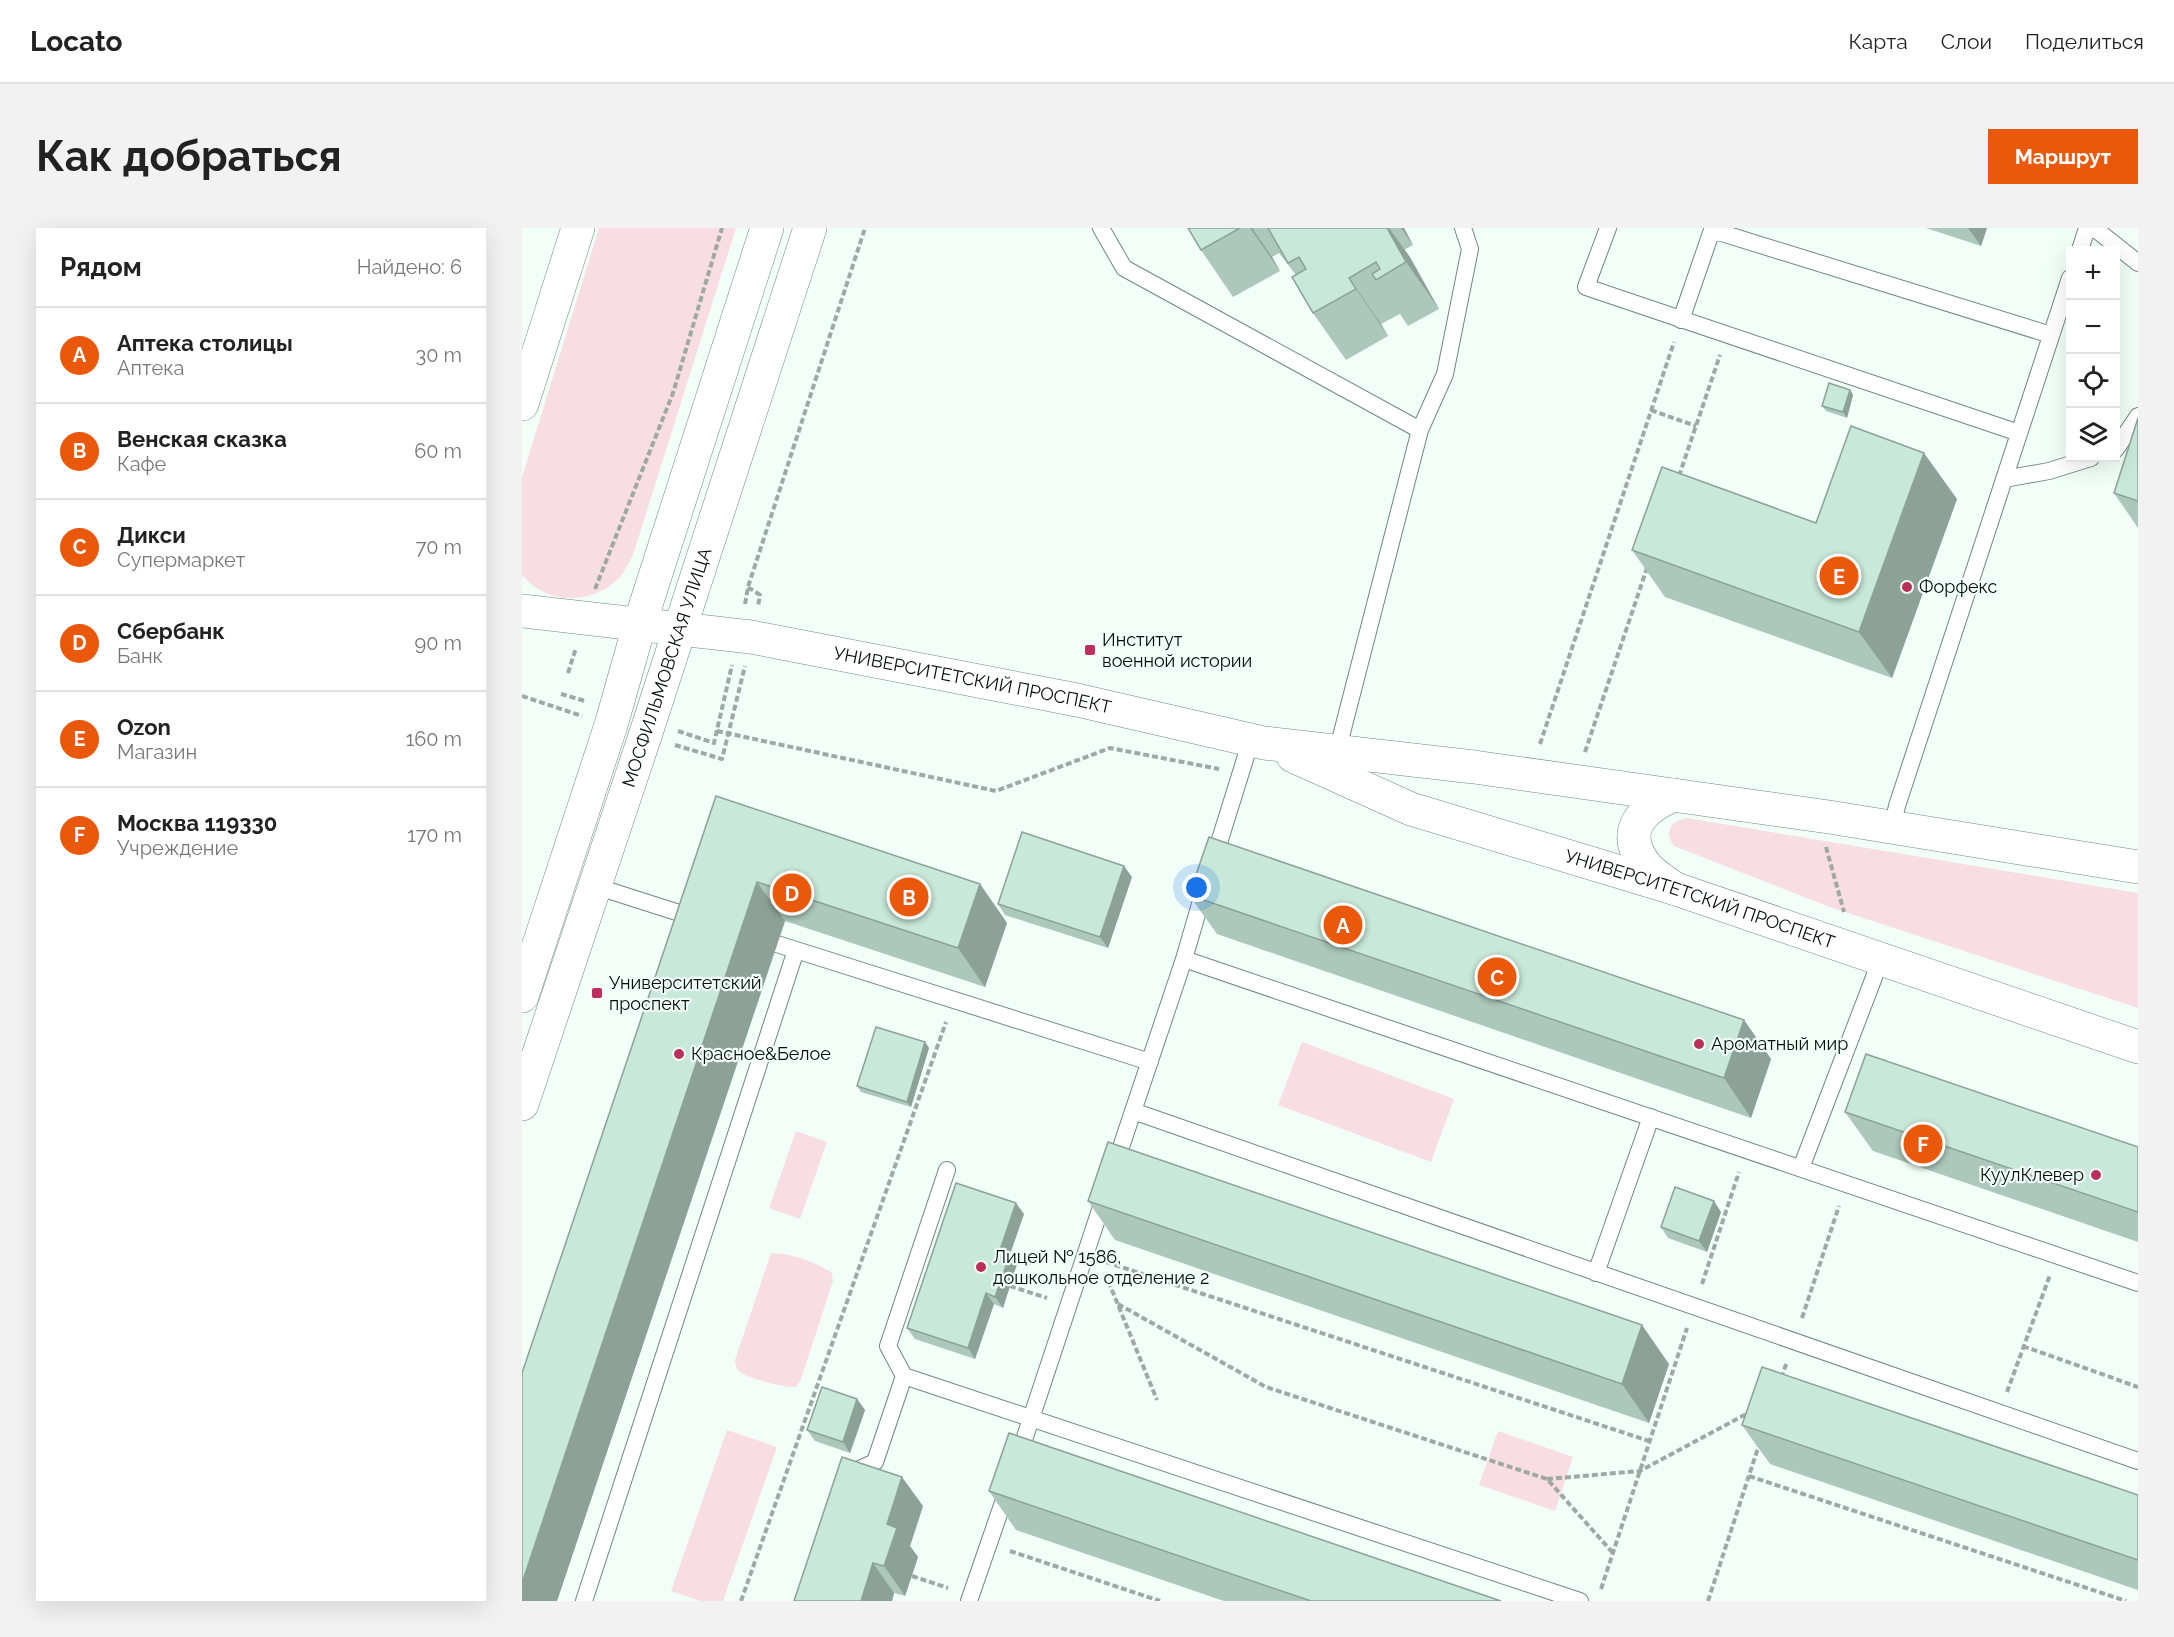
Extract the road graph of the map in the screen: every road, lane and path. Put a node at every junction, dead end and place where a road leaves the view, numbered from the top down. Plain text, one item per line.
1 (578, 228) edge
2 (722, 228) edge
3 (766, 228) edge
4 (810, 228) edge
5 (865, 228) edge
6 (1101, 228) edge
7 (1463, 228) edge
8 (1608, 228) edge
9 (2087, 228) edge
10 (2094, 228) edge
11 (1708, 229) edge
12 (2081, 246) edge
13 (2138, 263) edge
14 (2066, 290) edge
15 (1681, 320) junction
16 (1726, 335) junction
17 (2051, 335) junction
18 (522, 404) edge
19 (1651, 410) junction
20 (2138, 416) edge
21 (1696, 426) junction
22 (1420, 430) junction
23 (2019, 432) junction
24 (2120, 442) edge
25 (2078, 462) edge
26 (2004, 479) junction
27 (1677, 481) edge
28 (1650, 559) edge
29 (598, 578) dead end
30 (748, 587) dead end
31 (522, 610) edge
32 (640, 623) junction
33 (680, 629) junction
34 (742, 679) dead end
35 (522, 696) edge
36 (557, 709) dead end
37 (717, 731) dead end
38 (730, 733) junction
39 (1257, 741) junction
40 (1587, 747) dead end
41 (1110, 748) dead end
42 (1537, 751) dead end
43 (1336, 752) junction
44 (722, 759) dead end
45 (1674, 795) junction
46 (1892, 827) junction
47 (1825, 841) dead end
48 (2138, 867) edge
49 (595, 886) junction
50 (1673, 888) junction
51 (1844, 912) dead end
52 (713, 923) edge
53 (777, 944) dead end
54 (796, 950) junction
55 (1184, 959) junction
56 (1881, 959) junction
57 (522, 996) edge
58 (954, 1000) junction
59 (2138, 1047) edge
60 (1150, 1062) junction
61 (522, 1104) edge
62 (1133, 1111) junction
63 (1651, 1117) junction
64 (1747, 1149) junction
65 (1801, 1168) junction
66 (947, 1170) dead end
67 (1847, 1183) junction
68 (2058, 1255) junction
69 (1596, 1274) junction
70 (2138, 1283) edge
71 (1010, 1286) dead end
72 (1054, 1301) dead end
73 (1118, 1304) junction
74 (1694, 1308) junction
75 (1794, 1342) junction
76 (2023, 1346) junction
77 (904, 1376) junction
78 (2138, 1387) edge
79 (1778, 1388) edge
80 (1157, 1400) dead end
81 (1754, 1410) edge
82 (2000, 1413) junction
83 (1032, 1418) junction
84 (1649, 1441) junction
85 (1760, 1443) edge
86 (2138, 1461) edge
87 (1640, 1471) junction
88 (1749, 1476) junction
89 (1547, 1479) junction
90 (839, 1489) edge
91 (988, 1544) junction
92 (1612, 1552) junction
93 (912, 1576) dead end
94 (955, 1590) dead end
95 (1600, 1591) dead end
96 (584, 1601) edge
97 (741, 1601) edge
98 (969, 1601) edge
99 (1160, 1601) edge
100 (1580, 1601) edge
101 (1708, 1601) edge
102 (2126, 1601) edge

1 - 18 main road
2 - 29 path
3 - 32 main road, МОСФИЛЬМОВСКАЯ УЛИЦА
4 - 33 main road, МОСФИЛЬМОВСКАЯ УЛИЦА
5 - 30 path
6 - 22 lane
7 - 22 lane
8 - 15 lane
9 - 12 lane
10 - 13 lane
11 - 15 lane
11 - 17 lane
14 - 17 lane
15 - 16 lane
15 - 19 path
16 - 21 path
16 - 23 lane
17 - 23 lane
19 - 21 path
19 - 42 path
20 - 24 lane
21 - 27 path
22 - 43 lane
23 - 26 lane
25 - 26 lane
26 - 46 lane
28 - 40 path
31 - 32 main road, УНИВЕРСИТЕТСКИЙ ПРОСПЕКТ
32 - 33 main road, УНИВЕРСИТЕТСКИЙ ПРОСПЕКТ
32 - 57 main road, МОСФИЛЬМОВСКАЯ УЛИЦА
33 - 39 main road, УНИВЕРСИТЕТСКИЙ ПРОСПЕКТ
33 - 49 main road, МОСФИЛЬМОВСКАЯ УЛИЦА
34 - 38 path
35 - 36 path
37 - 38 path
38 - 41 path
38 - 44 path
39 - 43 main road, УНИВЕРСИТЕТСКИЙ ПРОСПЕКТ
39 - 50 main road, УНИВЕРСИТЕТСКИЙ ПРОСПЕКТ
39 - 55 lane
43 - 45 main road, УНИВЕРСИТЕТСКИЙ ПРОСПЕКТ
45 - 46 main road, УНИВЕРСИТЕТСКИЙ ПРОСПЕКТ
45 - 50 main road
46 - 48 main road, УНИВЕРСИТЕТСКИЙ ПРОСПЕКТ
47 - 51 path
49 - 52 lane
49 - 61 main road, МОСФИЛЬМОВСКАЯ УЛИЦА
50 - 56 main road, УНИВЕРСИТЕТСКИЙ ПРОСПЕКТ
53 - 54 lane
54 - 58 lane
54 - 96 lane
55 - 60 lane
55 - 63 lane
56 - 59 main road, УНИВЕРСИТЕТСКИЙ ПРОСПЕКТ
56 - 65 lane
58 - 60 lane
58 - 97 path
60 - 62 lane
62 - 69 lane
62 - 83 lane
63 - 64 lane
63 - 69 lane
64 - 65 lane
64 - 74 path
65 - 67 lane
66 - 77 lane
67 - 68 lane
67 - 75 path
68 - 70 lane
68 - 76 path
69 - 74 lane
71 - 72 path
73 - 80 path
73 - 84 path
73 - 89 path
74 - 75 lane
74 - 84 path
75 - 79 path
75 - 82 lane
76 - 78 path
76 - 82 path
77 - 83 lane
77 - 90 lane
81 - 87 path
82 - 86 lane
83 - 91 lane
83 - 100 lane
84 - 87 path
85 - 88 path
87 - 89 path
87 - 92 path
88 - 101 path
88 - 102 path
89 - 92 path
91 - 98 lane
91 - 99 path
92 - 95 path
93 - 94 path

